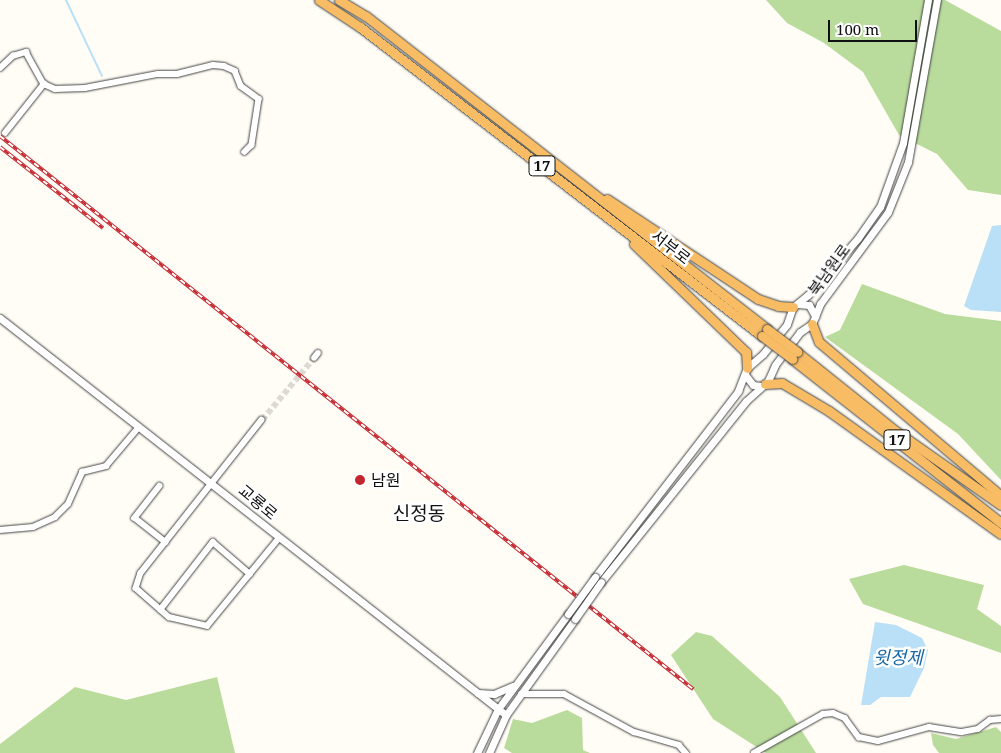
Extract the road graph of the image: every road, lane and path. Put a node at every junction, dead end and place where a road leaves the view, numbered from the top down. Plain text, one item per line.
1 (319, 0) edge
2 (339, 0) edge
3 (928, 0) edge
4 (937, 0) edge
5 (0, 68) edge
6 (44, 84) junction
7 (5, 133) dead end
8 (245, 152) dead end
9 (552, 169) junction
10 (795, 306) junction
11 (0, 318) edge
12 (813, 320) junction
13 (794, 355) junction
14 (746, 372) junction
15 (763, 385) junction
16 (262, 420) tunnel mouth
17 (138, 427) junction
18 (212, 482) junction
19 (160, 486) dead end
20 (1001, 496) edge
21 (1001, 505) edge
22 (1001, 523) edge
23 (0, 530) edge
24 (1001, 534) edge
25 (279, 538) junction
26 (166, 542) junction
27 (250, 574) junction
28 (160, 610) junction
29 (515, 685) junction
30 (477, 693) junction
31 (521, 694) junction
32 (498, 709) junction
33 (506, 714) junction
34 (1001, 719) edge
35 (477, 753) edge
36 (489, 753) edge
37 (686, 753) edge
38 (754, 753) edge

1 - 9 highway, 서부로 / 17
2 - 9 highway, 서부로 / 17
3 - 10 street, 북남원로
4 - 12 street, 북남원로
5 - 6 street
6 - 7 street
6 - 8 street
9 - 10 highway
9 - 13 highway, 서부로 / 17, bridge
9 - 14 highway
10 - 12 street
10 - 14 street, 북남원로
11 - 17 street, 교룡로
12 - 15 street, 북남원로
12 - 20 highway
13 - 21 highway, 서부로 / 17
13 - 22 highway, 서부로 / 17
14 - 15 street
14 - 29 street, 북남원로, bridge
15 - 24 highway
15 - 31 street, 북남원로, bridge
16 - 18 street
17 - 18 street, 교룡로
17 - 23 street
18 - 25 street, 교룡로
18 - 26 street
19 - 26 street
25 - 27 street
25 - 30 street, 교룡로
26 - 28 street
27 - 28 street
27 - 28 street
29 - 30 street
29 - 32 street, 북남원로
30 - 32 street, 교룡로
31 - 33 street, 북남원로
31 - 37 street
32 - 33 street, 교룡로
32 - 35 street
33 - 36 street
34 - 38 street

